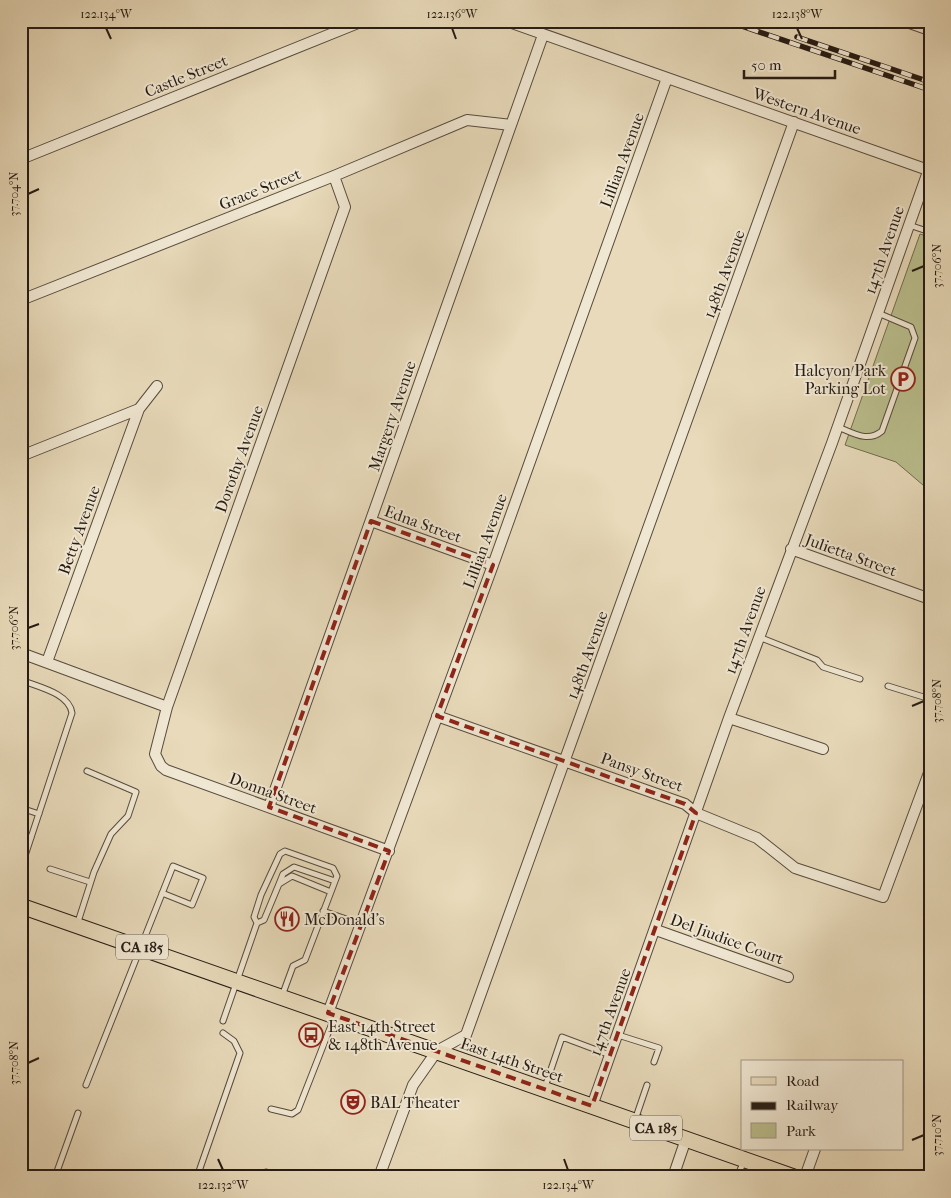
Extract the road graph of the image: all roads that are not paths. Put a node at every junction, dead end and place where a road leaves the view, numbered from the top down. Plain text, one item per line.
1 (362, 21) edge
2 (506, 21) edge
3 (896, 21) edge
4 (930, 33) edge
5 (543, 35) junction
6 (667, 78) junction
7 (794, 122) junction
8 (511, 125) junction
9 (21, 160) edge
10 (929, 168) edge
11 (334, 176) junction
12 (909, 225) junction
13 (930, 232) edge
14 (21, 300) edge
15 (878, 313) junction
16 (157, 386) dead end
17 (139, 409) junction
18 (837, 427) junction
19 (21, 456) edge
20 (371, 522) junction
21 (791, 549) junction
22 (492, 565) junction
23 (930, 599) edge
24 (758, 637) junction
25 (21, 653) edge
26 (47, 662) junction
27 (860, 679) dead end
28 (21, 680) edge
29 (888, 686) dead end
30 (930, 699) edge
31 (167, 707) junction
32 (437, 716) junction
33 (729, 718) junction
34 (823, 749) dead end
35 (154, 754) joint
36 (565, 760) junction
37 (930, 770) edge
38 (87, 771) dead end
39 (269, 807) junction
40 (21, 808) edge
41 (696, 812) junction
42 (39, 814) junction
43 (21, 835) edge
44 (31, 838) junction
45 (389, 851) junction
46 (22, 864) edge
47 (50, 869) dead end
48 (335, 881) junction
49 (90, 882) junction
50 (278, 884) junction
51 (331, 892) junction
52 (162, 893) junction
53 (21, 906) edge
54 (323, 912) junction
55 (257, 923) junction
56 (362, 924) junction
57 (76, 925) junction
58 (656, 930) junction
59 (140, 947) junction
60 (788, 977) dead end
61 (236, 981) junction
62 (282, 997) junction
63 (331, 1014) junction
64 (224, 1021) dead end
65 (224, 1033) dead end
66 (618, 1035) junction
67 (437, 1052) junction
68 (611, 1055) junction
69 (654, 1062) dead end
70 (86, 1085) dead end
71 (647, 1085) dead end
72 (544, 1089) junction
73 (592, 1106) junction
74 (271, 1109) dead end
75 (78, 1113) dead end
76 (635, 1121) junction
77 (686, 1139) junction
78 (814, 1150) edge
79 (744, 1159) junction
80 (54, 1177) edge
81 (197, 1177) edge
82 (260, 1177) edge
83 (276, 1177) edge
84 (379, 1177) edge
85 (673, 1177) edge
86 (737, 1177) edge
87 (795, 1177) edge

1 - 9 street, Castle Street
2 - 5 street, Western Avenue
3 - 4 lane
5 - 6 street, Western Avenue
5 - 8 street, Margery Avenue
6 - 7 street, Western Avenue
6 - 22 street, Lillian Avenue
7 - 10 street, Western Avenue
7 - 36 street, 148th Avenue
8 - 11 street, Grace Street
8 - 20 street, Margery Avenue
10 - 12 street, 147th Avenue
11 - 14 street, Grace Street
11 - 31 street, Dorothy Avenue
12 - 13 lane
12 - 15 street, 147th Avenue
15 - 18 street, 147th Avenue
15 - 18 lane
16 - 17 street
17 - 19 street
17 - 26 street, Betty Avenue
18 - 21 street, 147th Avenue
20 - 22 street, Edna Street
20 - 39 street, Margery Avenue
21 - 23 street, Julietta Street
21 - 24 street, 147th Avenue
22 - 32 street, Lillian Avenue
24 - 27 lane
24 - 33 street, 147th Avenue
25 - 26 street
26 - 31 street
28 - 42 lane
29 - 30 lane
31 - 35 street, Dorothy Avenue
32 - 36 street, Pansy Street
32 - 45 street, Lillian Avenue
33 - 34 street
33 - 41 street, 147th Avenue
35 - 39 street, Donna Street
36 - 41 street, Pansy Street
36 - 67 street, 148th Avenue
37 - 41 street, Pansy Street
38 - 49 lane
39 - 45 street, Donna Street
40 - 42 lane
41 - 58 street, 147th Avenue
42 - 44 lane
43 - 44 lane
44 - 46 lane
45 - 56 street, Lillian Avenue
47 - 49 lane
48 - 50 lane
48 - 51 lane
48 - 55 lane
49 - 57 lane
50 - 51 lane
50 - 55 lane
51 - 54 lane
52 - 52 lane
52 - 59 lane
53 - 57 main road, East 14th Street / CA 185
54 - 56 lane
54 - 62 lane
55 - 61 lane
56 - 63 street, Lillian Avenue
57 - 59 main road, East 14th Street / CA 185
58 - 60 street, Del Jiudice Court
58 - 66 street, 147th Avenue
59 - 61 main road, East 14th Street / CA 185
59 - 70 lane
61 - 62 main road, East 14th Street / CA 185
61 - 64 lane
62 - 63 main road, East 14th Street / CA 185
63 - 67 main road, East 14th Street / CA 185
63 - 74 lane
65 - 81 lane
66 - 68 street, 147th Avenue
66 - 69 lane
67 - 72 main road, East 14th Street / CA 185
67 - 84 street, 148th Avenue
68 - 72 lane
68 - 73 street, 147th Avenue
71 - 76 lane
72 - 73 main road, East 14th Street / CA 185
73 - 76 main road, East 14th Street / CA 185
75 - 80 lane
76 - 77 main road, East 14th Street / CA 185
77 - 79 main road, East 14th Street / CA 185
77 - 85 street
78 - 87 street
79 - 86 lane
79 - 87 main road, East 14th Street / CA 185
82 - 83 lane

